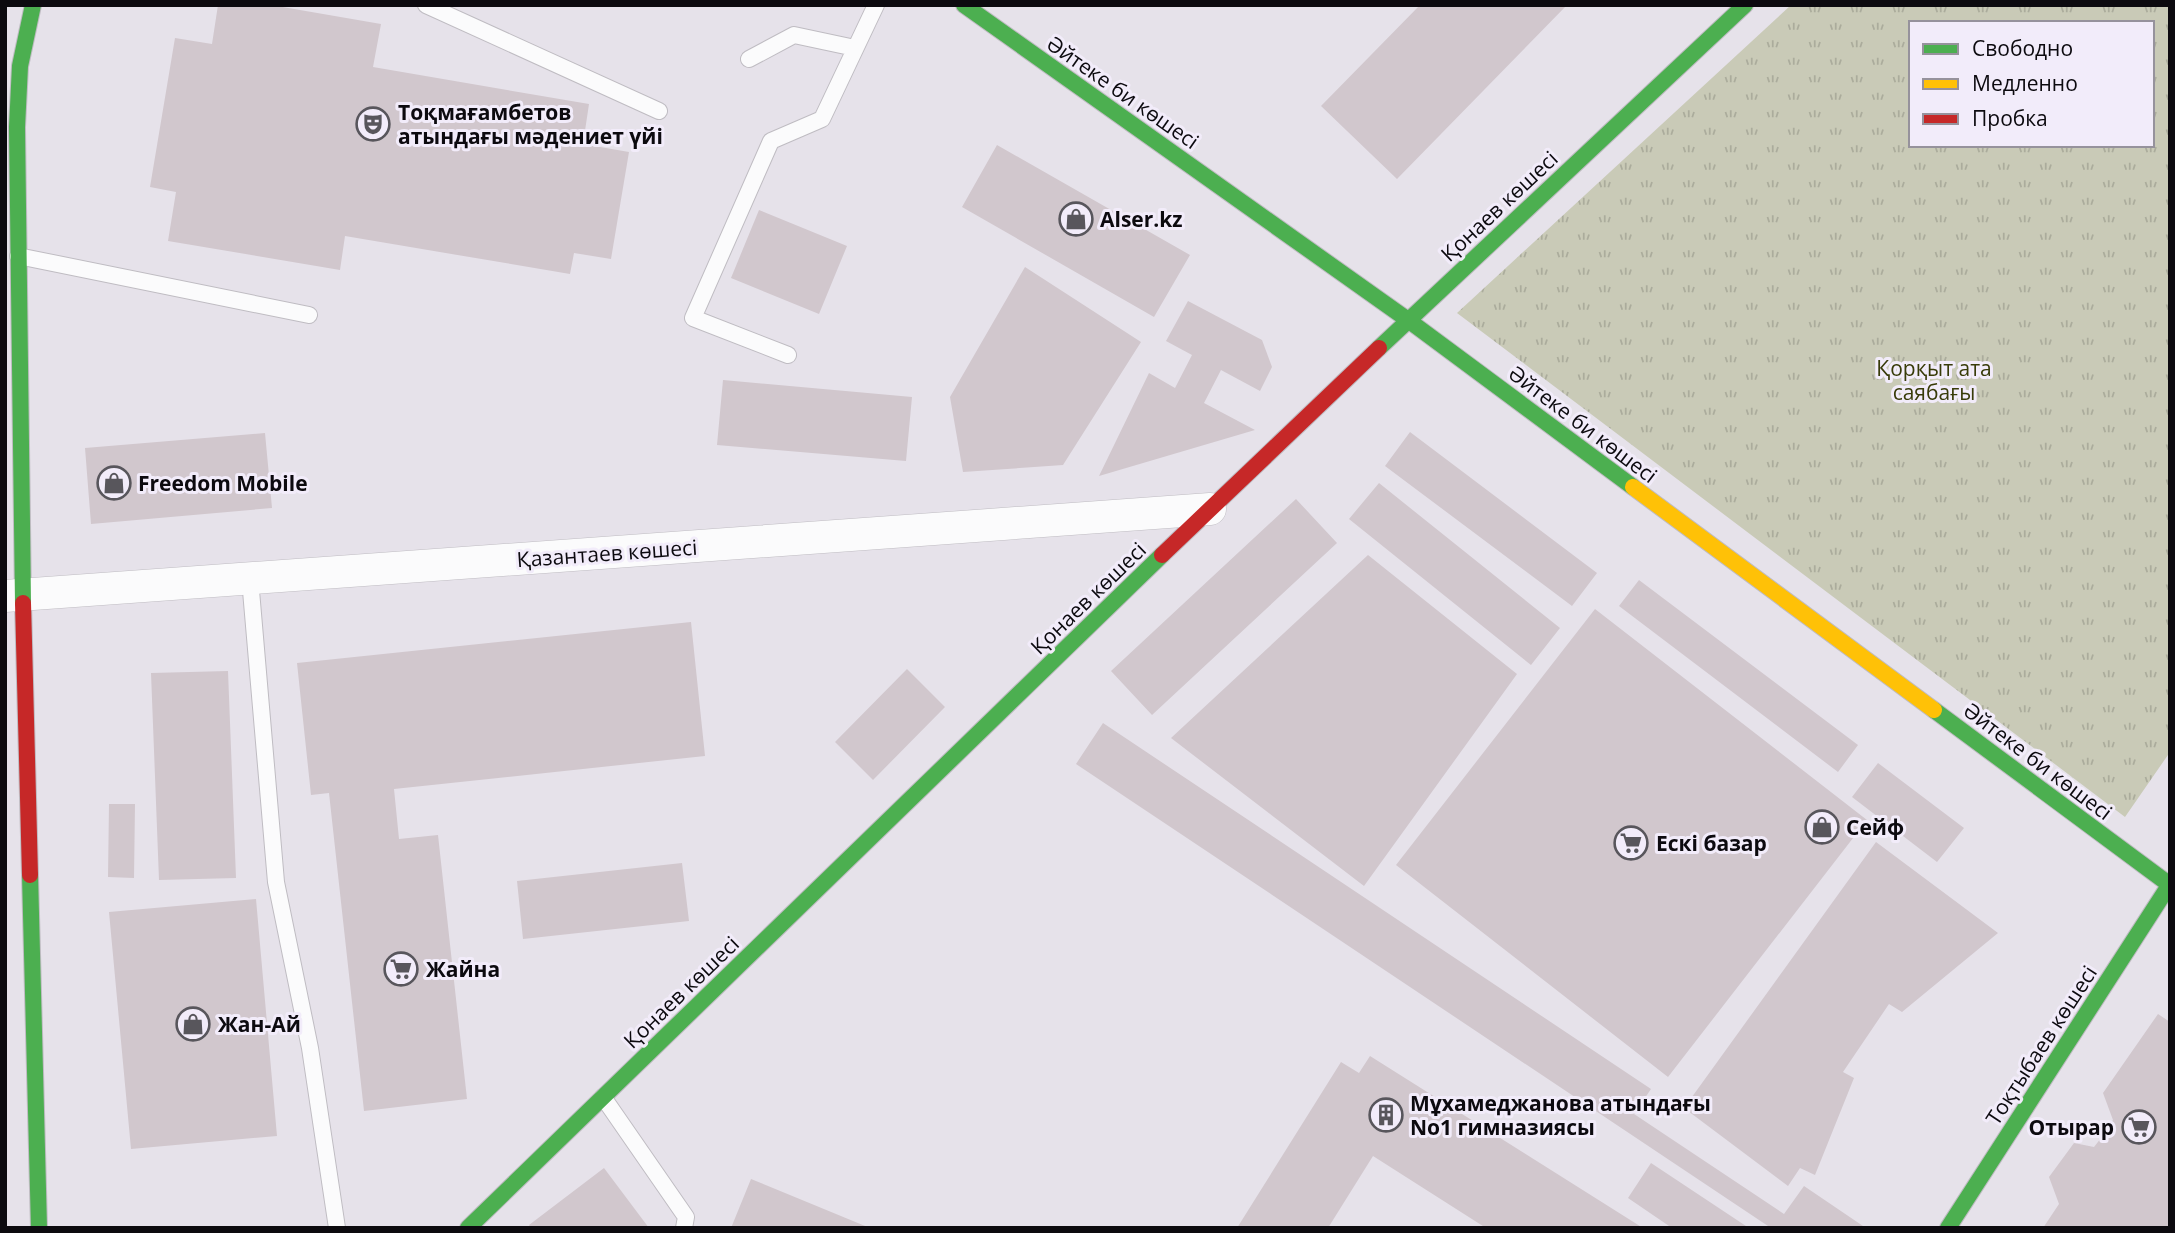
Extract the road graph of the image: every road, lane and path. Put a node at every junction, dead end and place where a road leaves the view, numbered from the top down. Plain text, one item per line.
1 (33, 5) edge
2 (426, 5) edge
3 (876, 5) edge
4 (964, 5) edge
5 (1745, 5) edge
6 (855, 48) junction
7 (749, 59) dead end
8 (12, 64) edge
9 (659, 111) dead end
10 (11, 126) edge
11 (18, 256) junction
12 (309, 315) dead end
13 (1408, 320) junction
14 (788, 355) dead end
15 (1210, 509) junction
16 (250, 579) junction
17 (14, 596) edge
18 (2170, 885) edge
19 (603, 1097) junction
20 (39, 1228) edge
21 (337, 1228) edge
22 (468, 1228) edge
23 (684, 1228) edge
24 (1948, 1228) edge

1 - 8 street
2 - 9 lane
3 - 6 lane
4 - 13 street, Әйтеке би көшесі
5 - 13 street, Қонаев көшесі
6 - 7 lane
6 - 14 lane
8 - 10 street
10 - 11 street
11 - 12 lane
11 - 17 street
13 - 15 street, Қонаев көшесі
13 - 18 street, Әйтеке би көшесі
15 - 16 street, Қазантаев көшесі
15 - 19 street, Қонаев көшесі
16 - 17 street, Қазантаев көшесі
16 - 21 lane
17 - 20 street
18 - 24 street, Тоқтыбаев көшесі
19 - 22 street, Қонаев көшесі
19 - 23 lane

